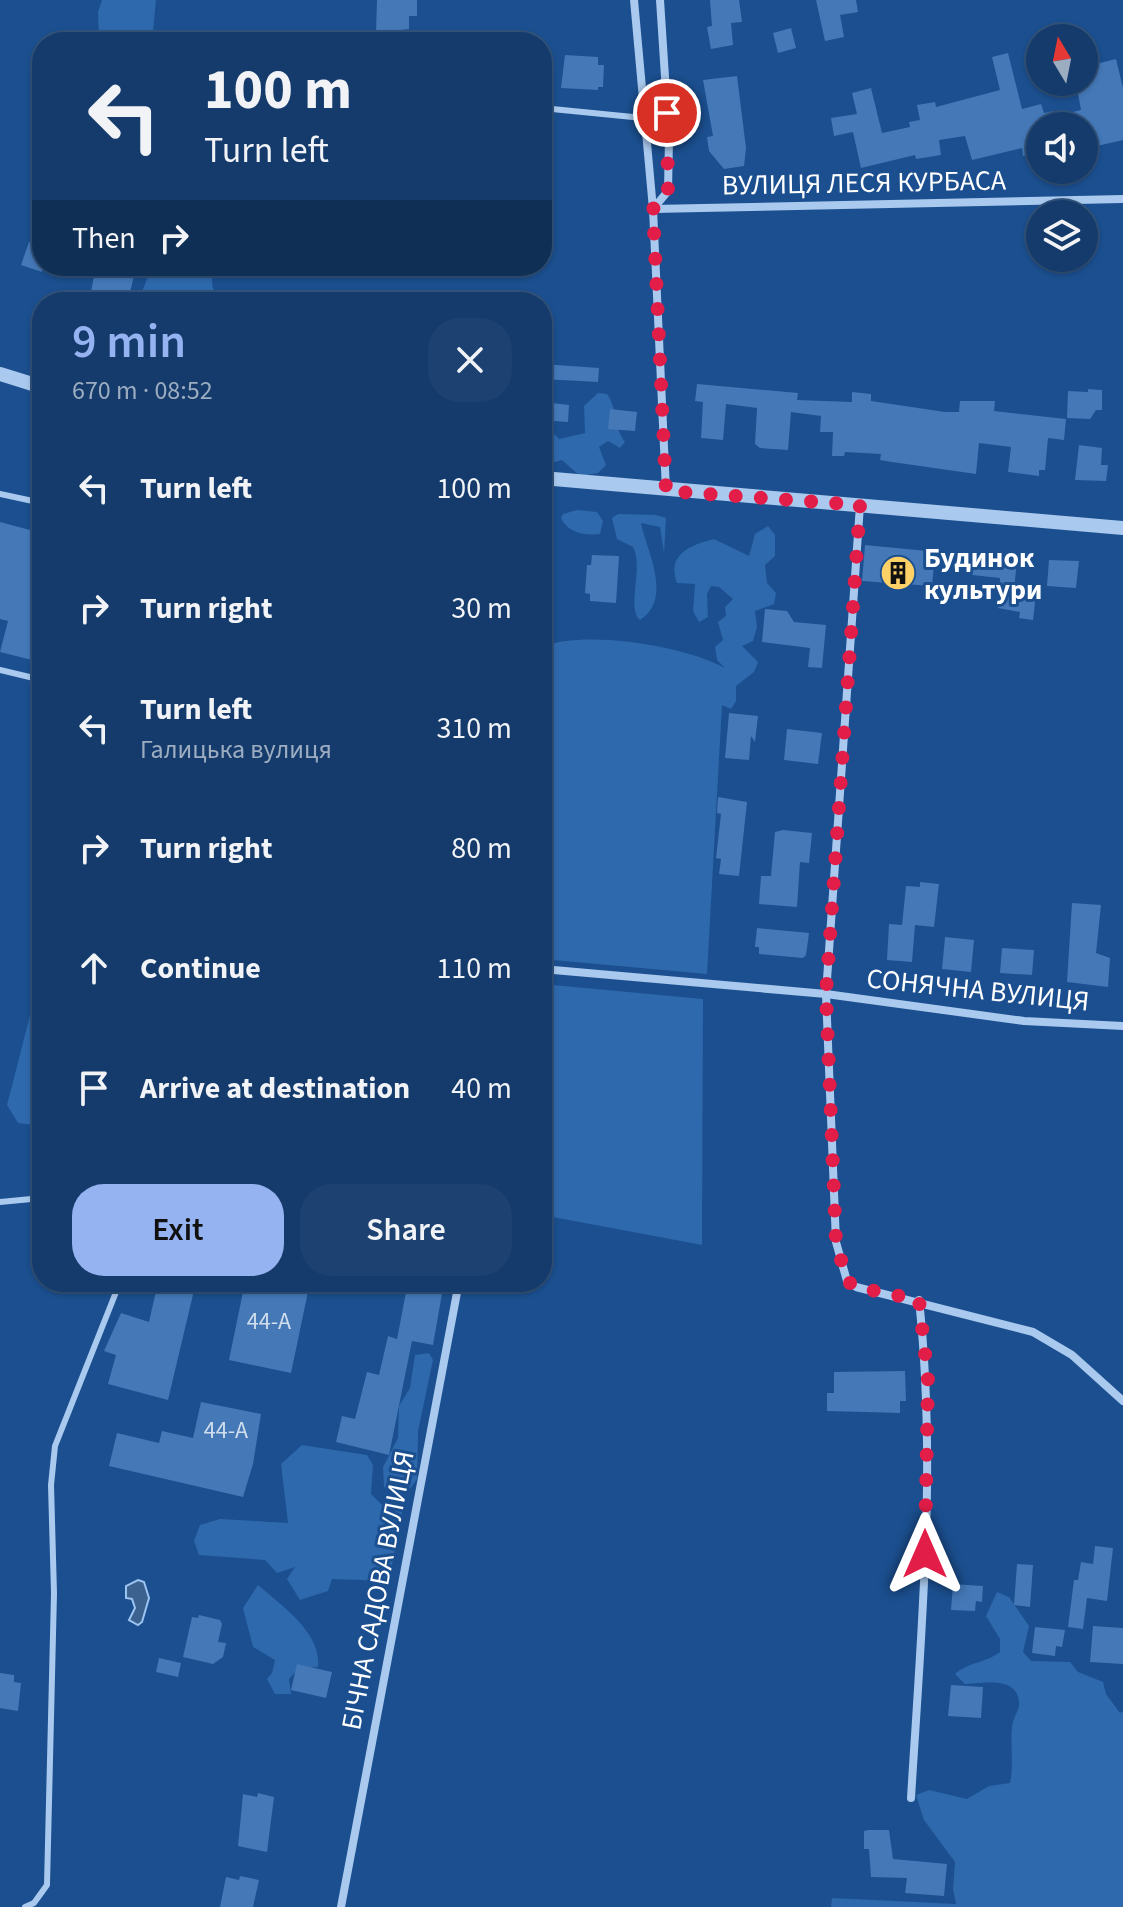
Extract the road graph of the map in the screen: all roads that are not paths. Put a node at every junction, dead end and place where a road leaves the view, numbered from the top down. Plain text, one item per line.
1 (634, 0) edge
2 (660, 0) edge
3 (552, 109) edge
4 (643, 118) junction
5 (1123, 199) edge
6 (653, 209) junction
7 (0, 374) edge
8 (32, 383) edge
9 (552, 479) edge
10 (666, 491) junction
11 (0, 494) edge
12 (32, 501) edge
13 (860, 505) junction
14 (1123, 528) edge
15 (0, 670) edge
16 (32, 678) edge
17 (552, 970) edge
18 (826, 994) junction
19 (1123, 1026) edge
20 (32, 1199) edge
21 (0, 1202) edge
22 (116, 1292) edge
23 (457, 1292) edge
24 (919, 1300) junction
25 (1123, 1401) edge
26 (911, 1798) dead end
27 (25, 1907) edge
28 (341, 1907) edge

1 - 4 street
2 - 6 street
3 - 4 lane
4 - 6 street
5 - 6 street, ВУЛИЦЯ ЛЕСЯ КУРБАСА
6 - 10 street
7 - 8 street
9 - 10 street
10 - 13 street
11 - 12 lane
13 - 14 street
13 - 18 street
15 - 16 lane
17 - 18 street, СОНЯЧНА ВУЛИЦЯ
18 - 19 street, СОНЯЧНА ВУЛИЦЯ
18 - 24 street
20 - 21 lane
22 - 27 lane
23 - 28 street, БІЧНА САДОВА ВУЛИЦЯ
24 - 25 street
24 - 26 street

